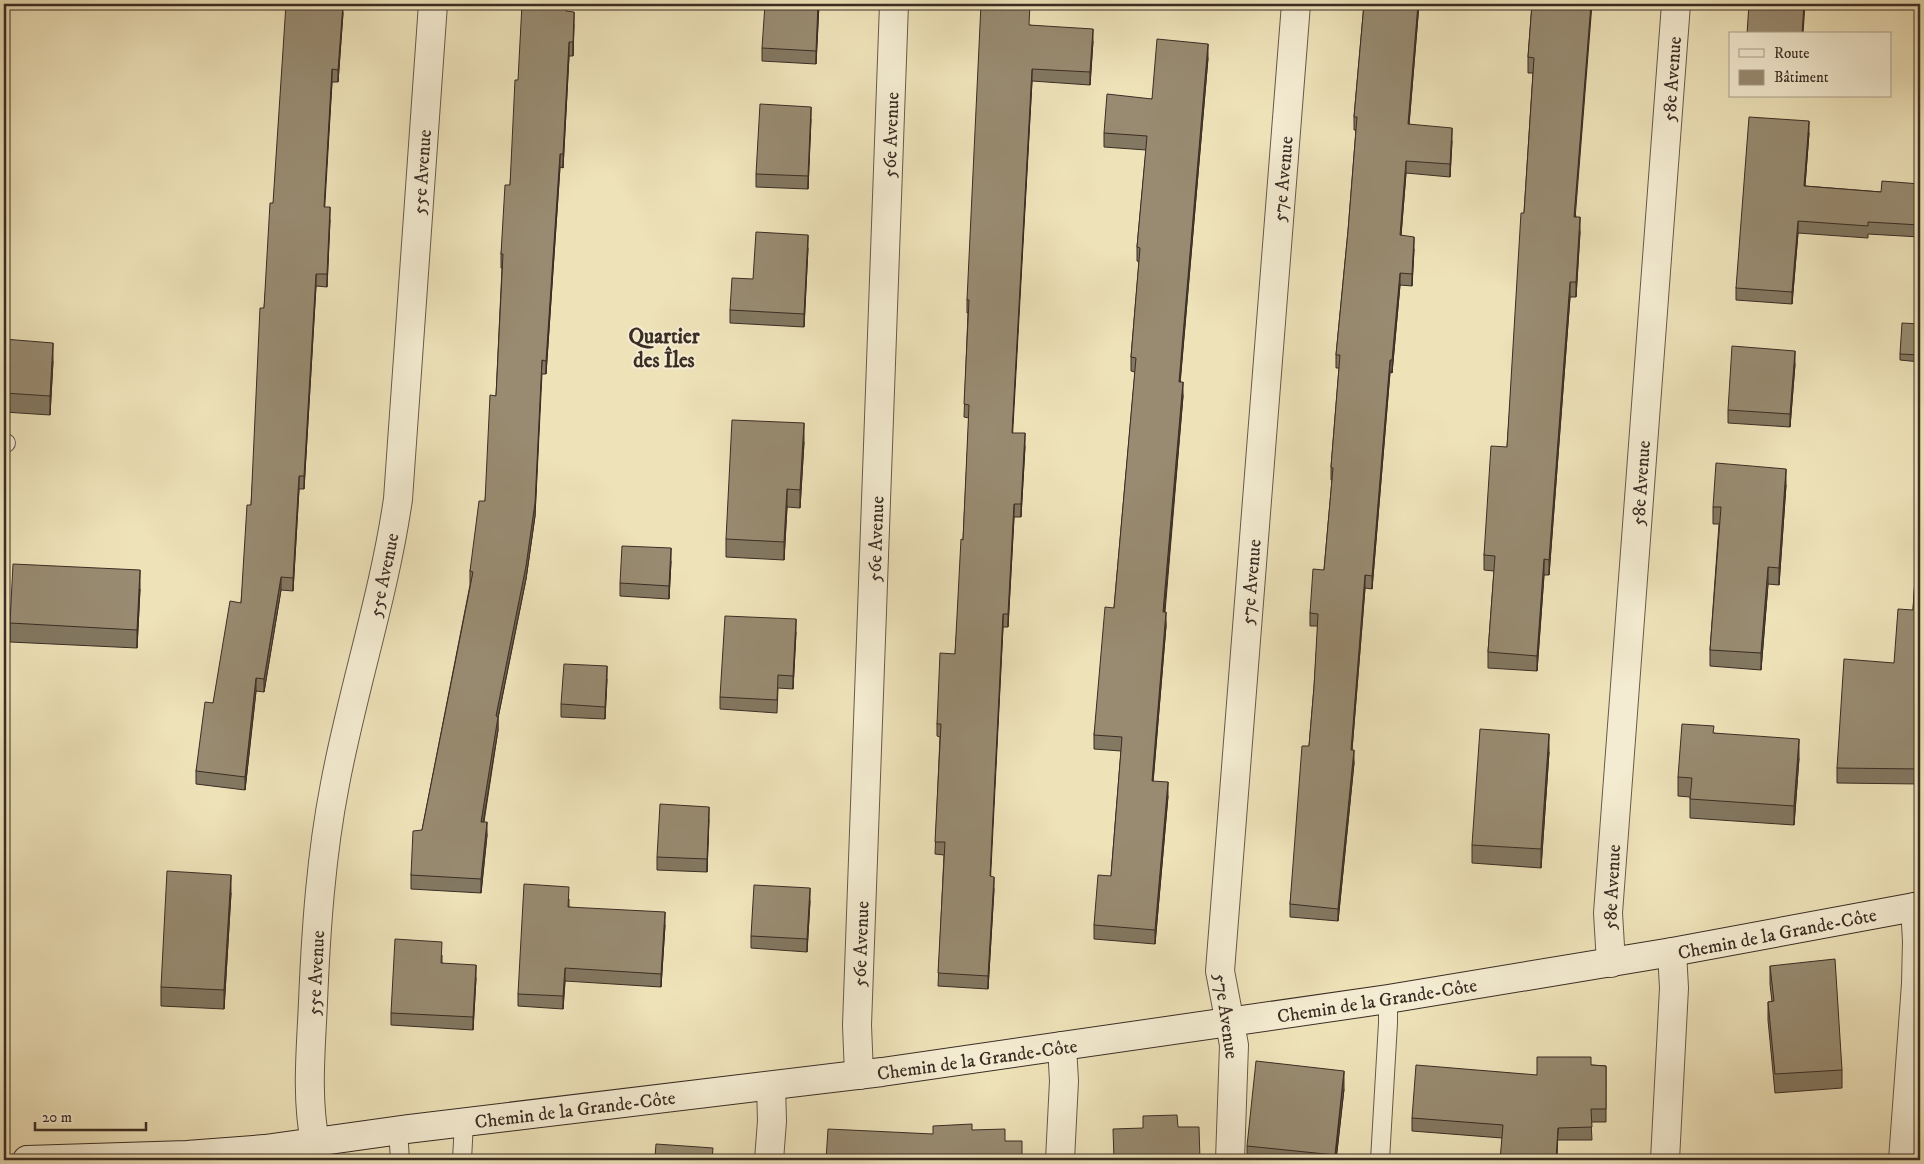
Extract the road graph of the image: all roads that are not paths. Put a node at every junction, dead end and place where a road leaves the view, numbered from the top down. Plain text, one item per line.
1 (433, 4) edge
2 (894, 4) edge
3 (1296, 4) edge
4 (1676, 4) edge
5 (1918, 906) edge
6 (1672, 952) junction
7 (1611, 962) junction
8 (1388, 999) junction
9 (1230, 1022) junction
10 (1062, 1046) junction
11 (858, 1075) junction
12 (771, 1086) junction
13 (464, 1122) junction
14 (398, 1130) junction
15 (316, 1151) edge
16 (203, 1157) edge
17 (42, 1160) edge
18 (400, 1160) edge
19 (462, 1160) edge
20 (769, 1160) edge
21 (1060, 1160) edge
22 (1230, 1160) edge
23 (1380, 1160) edge
24 (1665, 1160) edge
25 (1903, 1160) edge

1 - 15 street, 55e Avenue
2 - 11 street, 56e Avenue
3 - 9 street, 57e Avenue
4 - 7 street, 58e Avenue
5 - 6 street, Chemin de la Grande-Côte
5 - 25 street
6 - 7 street, Chemin de la Grande-Côte
6 - 24 street
7 - 8 street, Chemin de la Grande-Côte
8 - 9 street, Chemin de la Grande-Côte
8 - 23 lane
9 - 10 street, Chemin de la Grande-Côte
9 - 22 street, 57e Avenue
10 - 11 street, Chemin de la Grande-Côte
10 - 21 street
11 - 12 street, Chemin de la Grande-Côte
12 - 13 street, Chemin de la Grande-Côte
12 - 20 street
13 - 14 street, Chemin de la Grande-Côte
13 - 19 lane
14 - 15 street, Chemin de la Grande-Côte
14 - 18 lane
15 - 16 street, Chemin de la Grande-Côte
16 - 17 street, Chemin de la Grande-Côte

